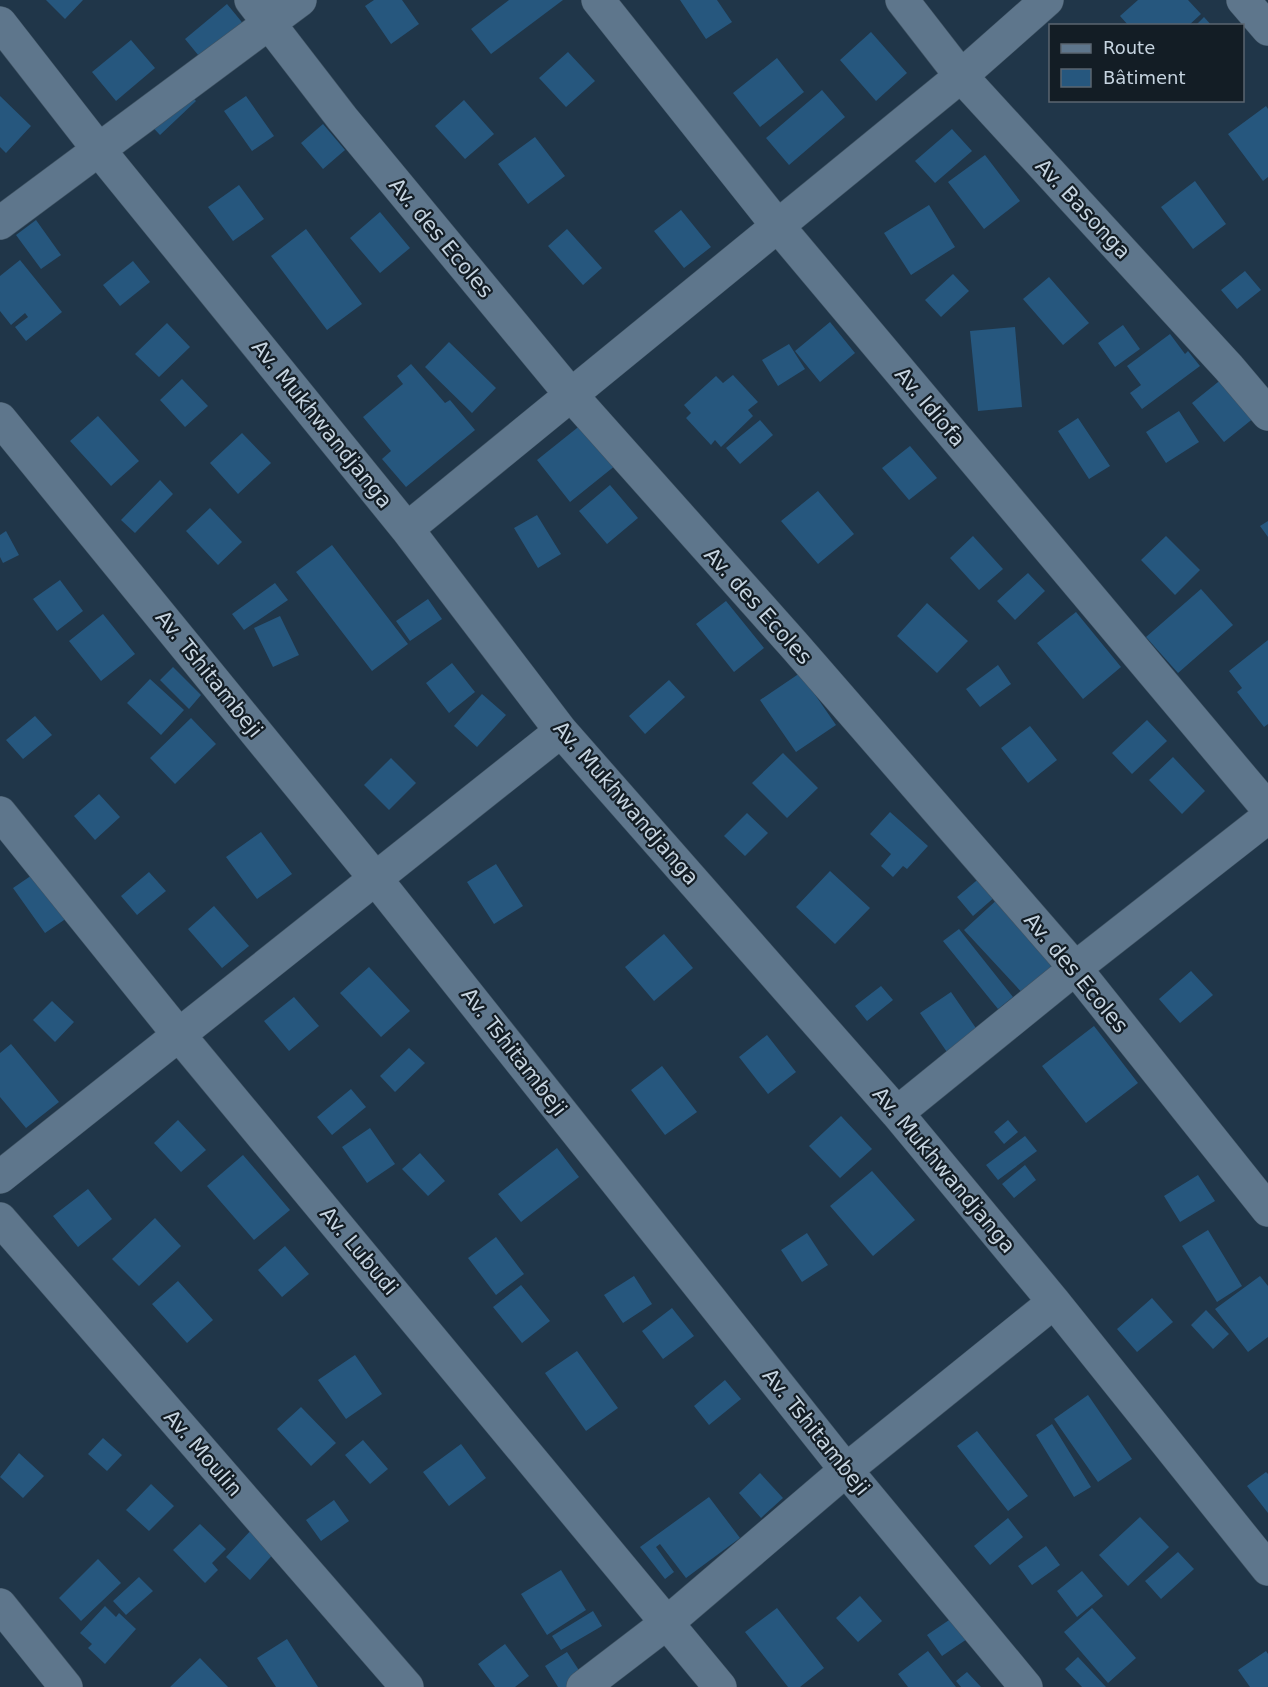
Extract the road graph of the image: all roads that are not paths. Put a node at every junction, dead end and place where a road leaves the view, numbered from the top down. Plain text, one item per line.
1 (300, 0) edge
2 (598, 0) edge
3 (902, 0) edge
4 (1047, 0) edge
5 (1243, 0) edge
6 (260, 12) edge
7 (0, 23) edge
8 (1268, 29) edge
9 (961, 76) junction
10 (99, 150) junction
11 (0, 223) edge
12 (777, 225) junction
13 (572, 396) junction
14 (1268, 414) edge
15 (0, 419) edge
16 (407, 529) junction
17 (561, 731) junction
18 (1268, 809) edge
19 (0, 813) edge
20 (1268, 817) edge
21 (375, 878) junction
22 (1075, 968) junction
23 (179, 1035) junction
24 (897, 1113) junction
25 (0, 1177) edge
26 (1268, 1210) edge
27 (0, 1219) edge
28 (1054, 1302) junction
29 (846, 1470) junction
30 (1268, 1569) edge
31 (0, 1605) edge
32 (668, 1622) junction
33 (66, 1687) edge
34 (407, 1687) edge
35 (583, 1687) edge
36 (720, 1687) edge
37 (1026, 1687) edge

1 - 6 street
2 - 12 street, Av. Idiofa
3 - 9 street, Av. Basonga
4 - 9 street
5 - 8 street
6 - 10 street
6 - 13 street, Av. des Ecoles
7 - 10 street, Av. Mukhwandjanga
9 - 12 street
9 - 14 street, Av. Basonga
10 - 11 street
10 - 16 street, Av. Mukhwandjanga
12 - 13 street
12 - 18 street, Av. Idiofa
13 - 16 street
13 - 22 street, Av. des Ecoles
15 - 21 street, Av. Tshitambeji
16 - 17 street, Av. Mukhwandjanga
17 - 21 street
17 - 24 street, Av. Mukhwandjanga
19 - 23 street, Av. Lubudi
20 - 22 street
21 - 23 street
21 - 29 street, Av. Tshitambeji
22 - 24 street
22 - 26 street, Av. des Ecoles
23 - 25 street
23 - 32 street, Av. Lubudi
24 - 28 street, Av. Mukhwandjanga
27 - 34 street, Av. Moulin
28 - 29 street
28 - 30 street, Av. Mukhwandjanga
29 - 32 street
29 - 37 street, Av. Tshitambeji
31 - 33 street
32 - 35 street
32 - 36 street, Av. Lubudi

